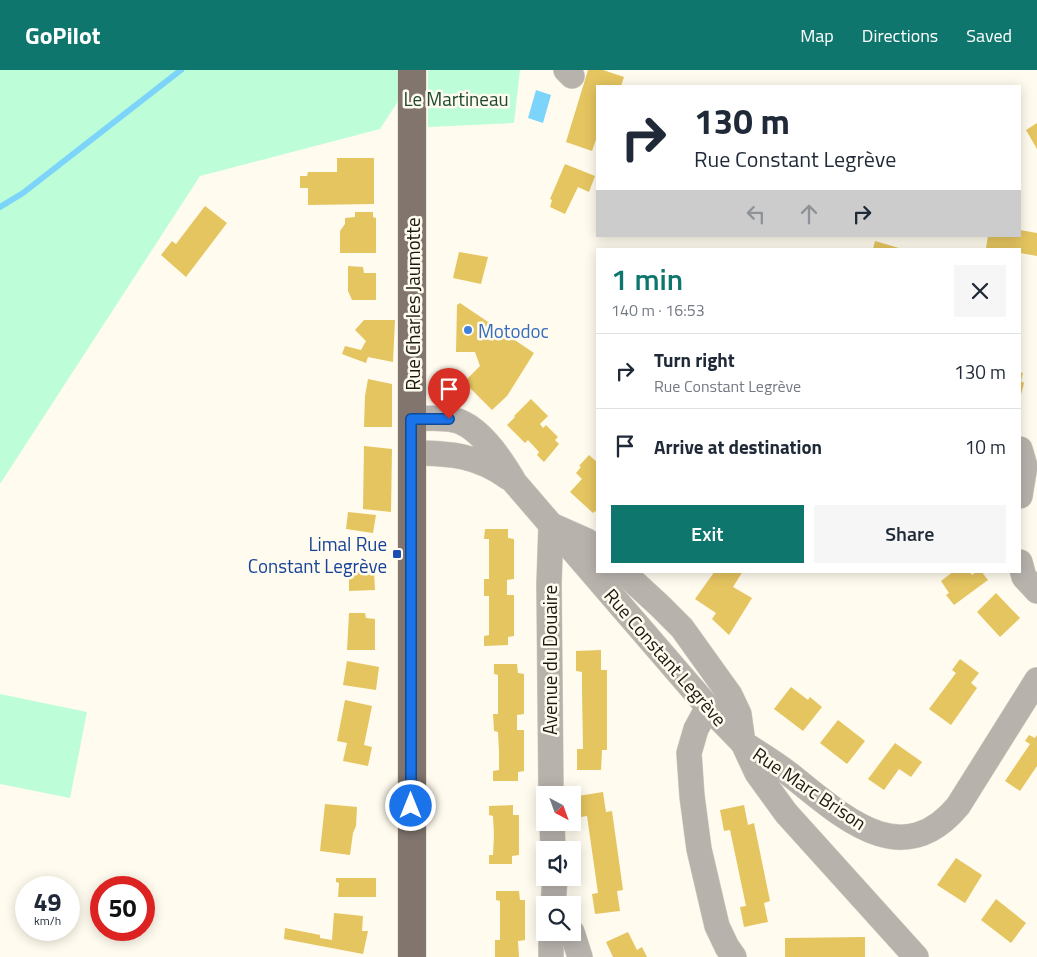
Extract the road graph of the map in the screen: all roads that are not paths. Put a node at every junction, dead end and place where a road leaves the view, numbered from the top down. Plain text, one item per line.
1 (412, 70) edge
2 (411, 419) junction
3 (1021, 452) edge
4 (412, 453) junction
5 (515, 483) junction
6 (1021, 490) edge
7 (551, 525) junction
8 (596, 548) edge
9 (1021, 566) edge
10 (624, 573) edge
11 (1037, 591) edge
12 (1037, 680) edge
13 (708, 707) junction
14 (742, 742) junction
15 (551, 786) edge
16 (823, 800) junction
17 (796, 825) junction
18 (551, 941) edge
19 (575, 941) edge
20 (412, 957) edge
21 (551, 957) edge
22 (580, 957) edge
23 (734, 957) edge
24 (916, 957) edge

1 - 2 main road, Rue Charles Jaumotte
2 - 4 main road, Rue Charles Jaumotte
2 - 5 street, Rue Constant Legrève
3 - 6 street
4 - 5 street, Rue Constant Legrève
4 - 20 main road, Rue Charles Jaumotte
5 - 7 street, Rue Constant Legrève
7 - 8 street, Rue Constant Legrève
7 - 13 street, Rue Constant Legrève
7 - 15 street, Avenue du Douaire
9 - 11 street
10 - 14 street, Rue Constant Legrève
12 - 16 street, Rue Marc Brison
13 - 14 street, Rue Constant Legrève
13 - 23 street
14 - 16 street, Rue Marc Brison
14 - 17 street, Rue Constant Legrève
16 - 17 street
17 - 24 street, Rue Constant Legrève
18 - 21 street
19 - 22 street

